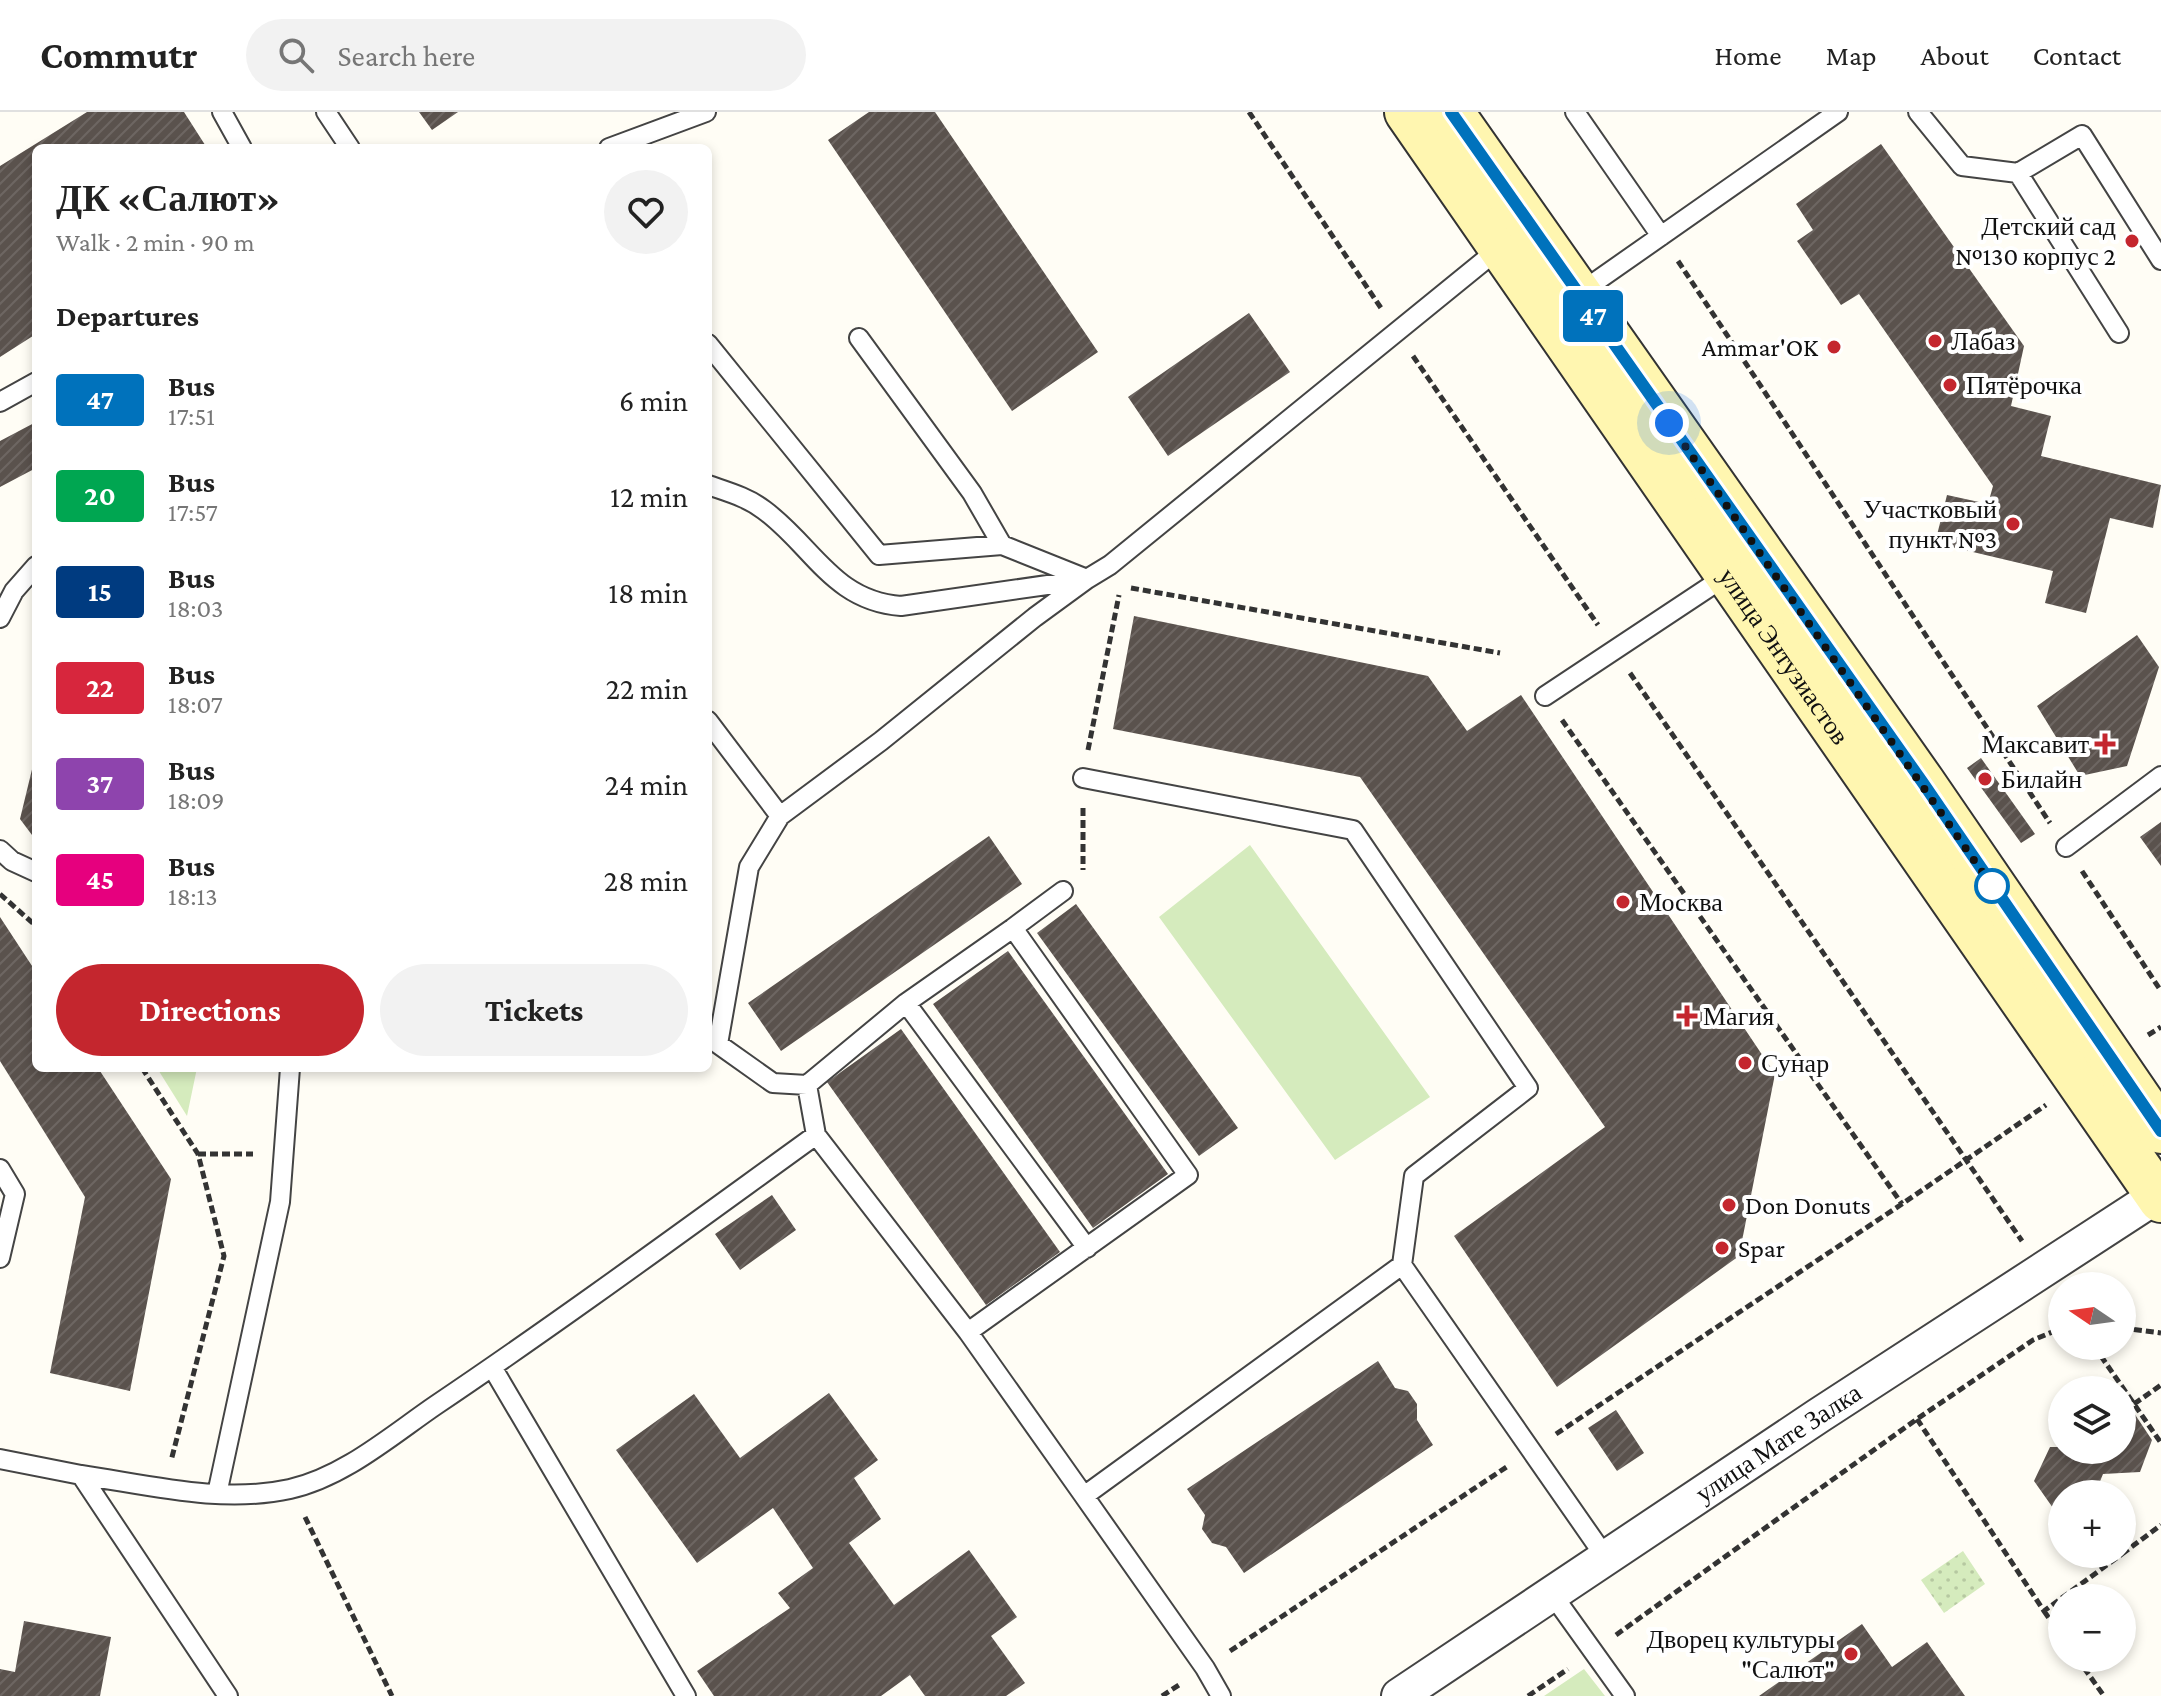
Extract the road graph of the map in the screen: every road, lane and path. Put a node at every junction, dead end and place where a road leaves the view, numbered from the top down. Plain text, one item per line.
1 (222, 112) edge
2 (326, 112) edge
3 (706, 112) edge
4 (1249, 112) edge
5 (1407, 112) edge
6 (1451, 112) edge
7 (1575, 112) edge
8 (1838, 112) edge
9 (1923, 114) edge
10 (240, 144) edge
11 (347, 144) edge
12 (620, 144) edge
13 (2018, 173) junction
14 (1515, 236) junction
15 (1661, 236) junction
16 (2161, 260) edge
17 (1563, 305) junction
18 (1398, 333) junction
19 (2119, 333) dead end
20 (859, 338) dead end
21 (712, 349) edge
22 (32, 384) edge
23 (0, 402) edge
24 (712, 486) edge
25 (1002, 545) junction
26 (32, 571) edge
27 (1729, 574) junction
28 (1087, 579) junction
29 (0, 618) edge
30 (1615, 650) junction
31 (1500, 653) dead end
32 (1545, 696) joint
33 (712, 726) edge
34 (2161, 776) edge
35 (1083, 778) junction
36 (780, 816) junction
37 (2066, 847) junction
38 (0, 850) edge
39 (32, 870) edge
40 (1084, 874) dead end
41 (1063, 891) dead end
42 (0, 894) edge
43 (32, 922) edge
44 (1013, 928) junction
45 (2161, 991) edge
46 (906, 1003) junction
47 (145, 1072) edge
48 (290, 1072) edge
49 (807, 1085) junction
50 (2049, 1103) dead end
51 (2161, 1131) edge
52 (816, 1135) junction
53 (198, 1154) junction
54 (283, 1154) junction
55 (1964, 1161) junction
56 (0, 1169) edge
57 (2160, 1196) edge
58 (1087, 1248) junction
59 (2027, 1248) dead end
60 (0, 1258) edge
61 (1402, 1265) junction
62 (2136, 1330) edge
63 (968, 1332) junction
64 (2161, 1333) edge
65 (2048, 1334) edge
66 (492, 1367) junction
67 (2161, 1385) edge
68 (2136, 1403) edge
69 (2136, 1407) edge
70 (1917, 1419) junction
71 (2161, 1443) edge
72 (0, 1459) edge
73 (81, 1475) junction
74 (164, 1487) junction
75 (292, 1489) junction
76 (217, 1494) junction
77 (1084, 1496) junction
78 (2161, 1525) edge
79 (2136, 1544) edge
80 (1606, 1558) junction
81 (2103, 1568) edge
82 (1552, 1594) junction
83 (2044, 1611) junction
84 (2048, 1617) edge
85 (1593, 1652) junction
86 (2087, 1672) edge
87 (1216, 1694) edge
88 (228, 1696) edge
89 (392, 1696) edge
90 (686, 1696) edge
91 (1399, 1696) edge
92 (1528, 1696) edge
93 (1625, 1696) edge
94 (2104, 1696) edge

1 - 10 lane
2 - 11 lane
3 - 12 lane
4 - 18 path
5 - 14 main road, улица Энтузиастов
6 - 14 main road, улица Энтузиастов
7 - 15 lane
8 - 15 lane
9 - 13 lane
13 - 16 lane
13 - 19 lane
14 - 17 main road, улица Энтузиастов
14 - 18 lane
15 - 17 lane
15 - 37 path
17 - 27 main road, улица Энтузиастов
17 - 51 main road, улица Энтузиастов
18 - 28 lane
18 - 30 path
20 - 25 lane
21 - 25 lane
22 - 23 lane
24 - 28 lane
25 - 28 lane
26 - 29 lane
27 - 30 lane
27 - 57 main road, улица Энтузиастов
28 - 36 lane
30 - 32 lane
30 - 55 path
31 - 35 path
32 - 55 path
33 - 36 lane
34 - 37 lane
35 - 40 path
35 - 61 lane
36 - 49 lane
37 - 45 path
38 - 39 lane
41 - 44 lane
42 - 43 path
44 - 46 lane
44 - 58 lane
46 - 49 lane
46 - 58 lane
47 - 53 path
48 - 54 lane
49 - 52 lane
50 - 55 path
52 - 63 lane
52 - 66 lane
53 - 54 path
53 - 74 path
54 - 76 lane
55 - 59 path
56 - 60 lane
57 - 80 street, улица Мате Залка
58 - 63 lane
61 - 77 lane
61 - 80 lane
62 - 64 path
63 - 77 lane
65 - 70 path
66 - 75 lane
66 - 90 lane
67 - 68 path
69 - 71 path
70 - 83 path
70 - 85 path
72 - 73 lane
73 - 74 lane
73 - 88 lane
74 - 76 lane
75 - 76 lane
75 - 89 path
77 - 87 lane
78 - 79 path
80 - 82 street, улица Мате Залка
81 - 83 path
82 - 85 lane
82 - 91 street, улица Мате Залка
83 - 84 path
85 - 92 path
85 - 93 lane
86 - 94 path

